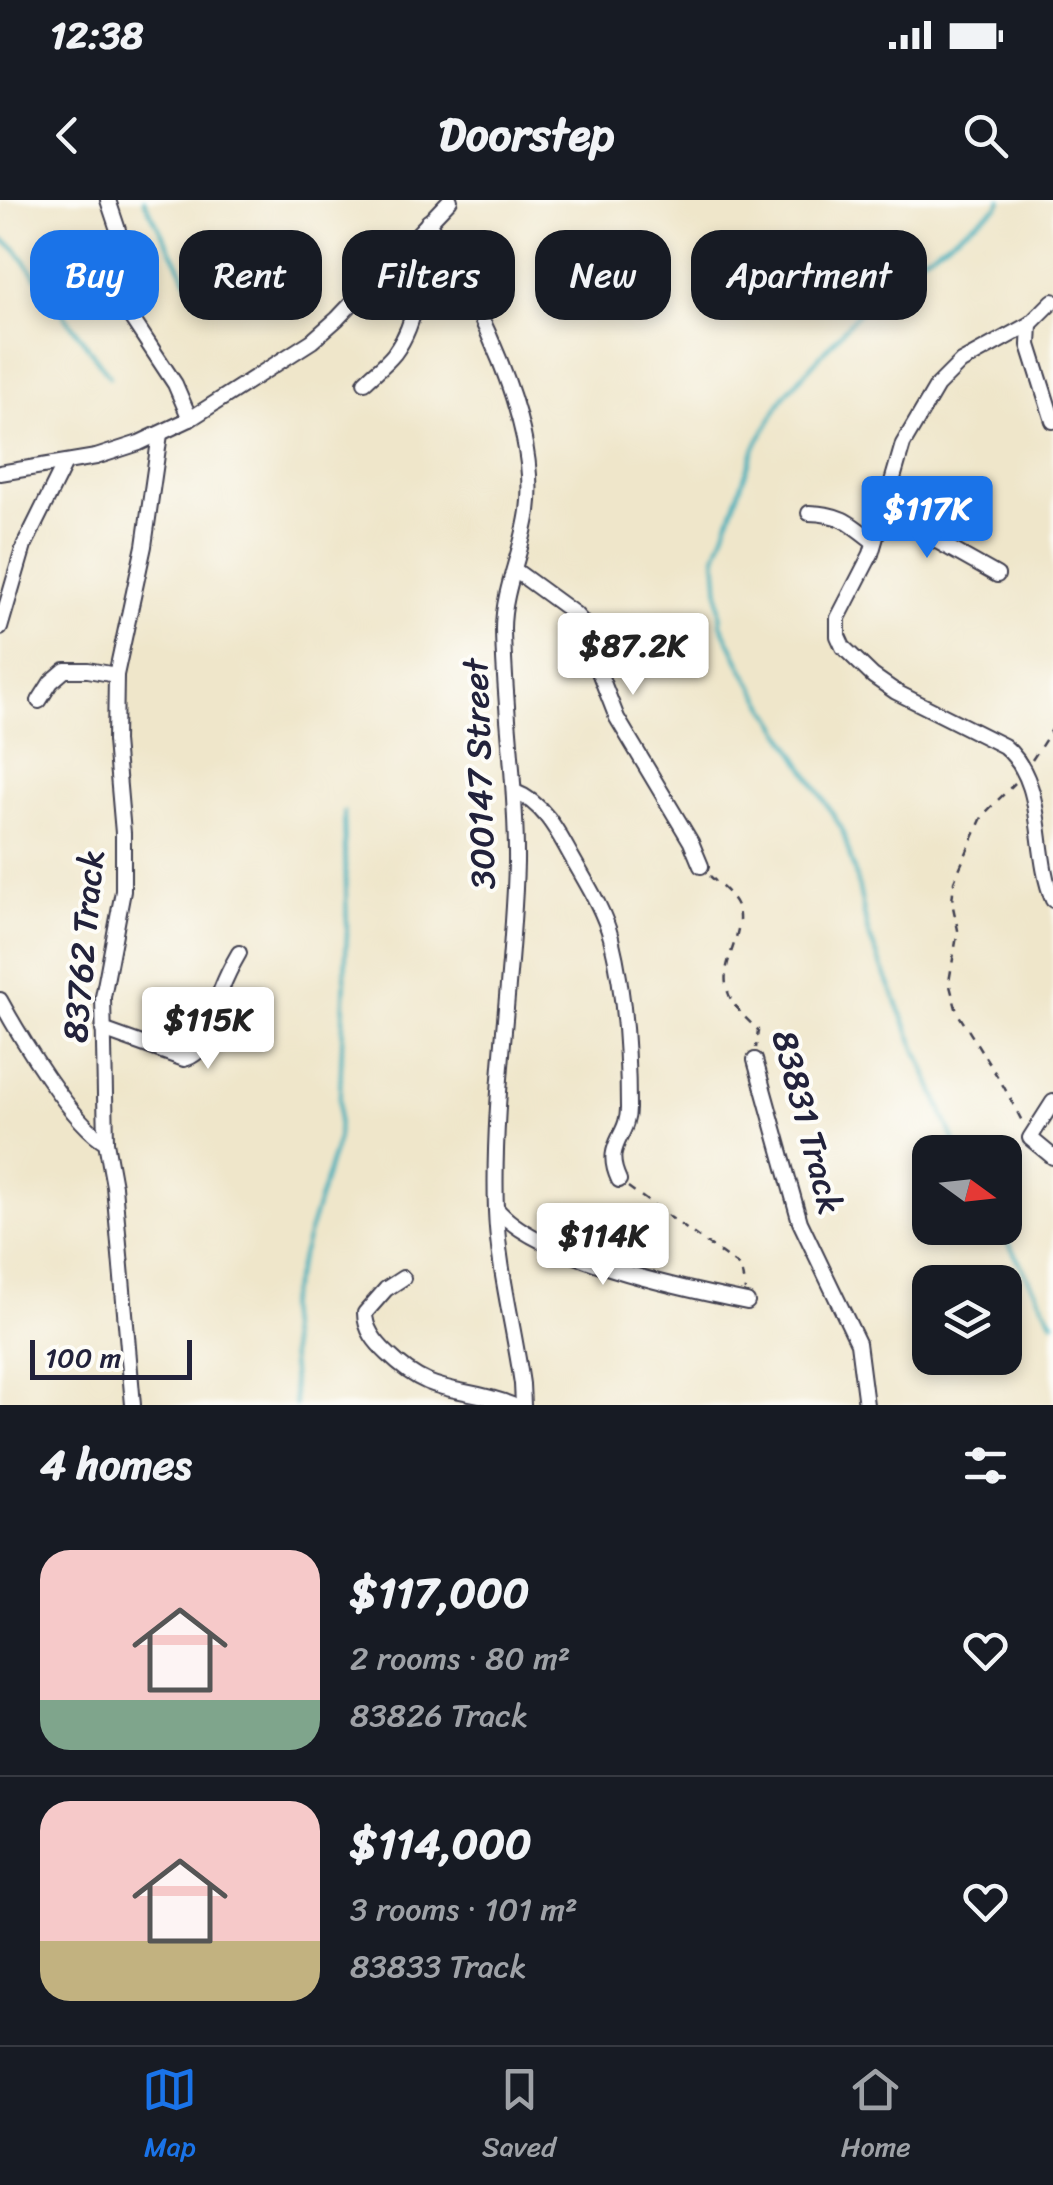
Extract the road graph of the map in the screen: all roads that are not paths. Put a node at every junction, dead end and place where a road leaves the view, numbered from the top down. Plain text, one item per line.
1 (108, 200) edge
2 (450, 200) edge
3 (428, 222) junction
4 (421, 230) edge
5 (1053, 301) edge
6 (342, 314) edge
7 (409, 320) edge
8 (1030, 324) junction
9 (365, 382) dead end
10 (190, 418) junction
11 (1053, 422) edge
12 (160, 434) junction
13 (64, 465) junction
14 (0, 474) edge
15 (883, 505) junction
16 (809, 513) dead end
17 (876, 534) junction
18 (516, 571) junction
19 (996, 575) dead end
20 (0, 628) edge
21 (116, 676) junction
22 (39, 701) dead end
23 (516, 792) junction
24 (700, 866) road end
25 (1053, 900) edge
26 (239, 953) dead end
27 (0, 1000) edge
28 (102, 1030) junction
29 (755, 1060) road end
30 (1053, 1102) edge
31 (106, 1142) junction
32 (1053, 1158) edge
33 (619, 1180) road end
34 (496, 1208) junction
35 (403, 1278) dead end
36 (747, 1302) road end
37 (134, 1405) edge
38 (512, 1405) edge
39 (522, 1405) edge
40 (866, 1405) edge

1 - 10 street
2 - 3 street
3 - 4 street
3 - 18 street, 300147 Street
5 - 8 street
6 - 10 street
7 - 9 street
8 - 11 street
8 - 15 street
10 - 12 street
12 - 13 street
12 - 21 street, 83762 Track
13 - 14 street
13 - 20 street
15 - 17 street
15 - 19 street
16 - 17 street
17 - 25 street
18 - 23 street, 300147 Street
18 - 24 street
21 - 22 street
21 - 28 street, 83762 Track
23 - 33 street
23 - 34 street, 300147 Street
26 - 28 street
27 - 31 street
28 - 31 street, 83762 Track
29 - 40 street, 83831 Track
30 - 32 street
31 - 37 street, 83762 Track
34 - 36 street
34 - 39 street, 300147 Street
35 - 38 street

